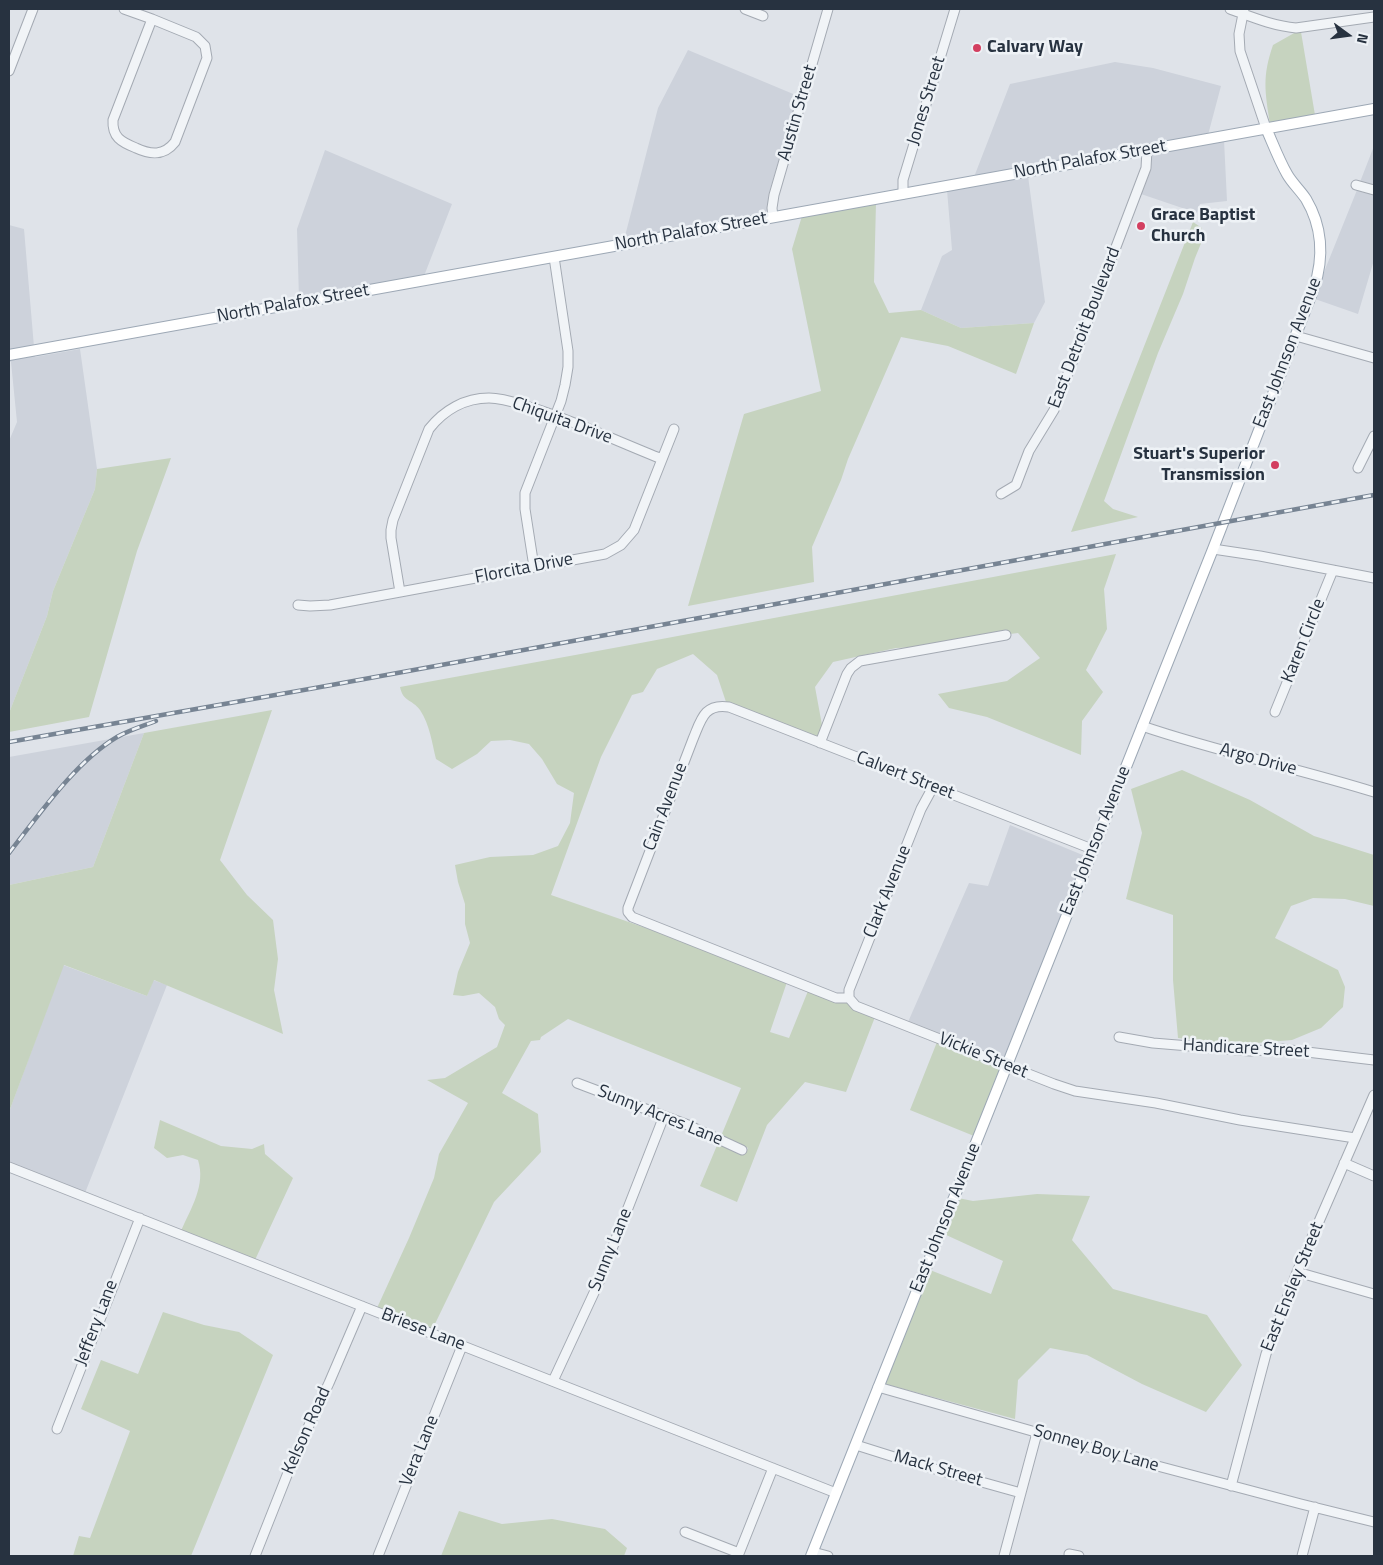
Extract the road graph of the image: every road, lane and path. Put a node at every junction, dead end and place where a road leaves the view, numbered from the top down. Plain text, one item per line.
1 (34, 9) edge
2 (124, 9) edge
3 (745, 9) edge
4 (828, 9) edge
5 (955, 9) edge
6 (1230, 9) edge
7 (1243, 11) edge
8 (763, 16) dead end
9 (1374, 17) edge
10 (152, 20) junction
11 (9, 72) edge
12 (1374, 109) edge
13 (1266, 128) junction
14 (1147, 150) junction
15 (1356, 185) dead end
16 (1374, 190) edge
17 (903, 194) junction
18 (773, 217) junction
19 (554, 257) junction
20 (1296, 336) junction
21 (9, 355) edge
22 (1374, 358) edge
23 (555, 415) junction
24 (674, 429) dead end
25 (1374, 436) edge
26 (662, 459) junction
27 (1358, 468) dead end
28 (1001, 494) dead end
29 (1213, 549) junction
30 (534, 568) junction
31 (1333, 570) junction
32 (1374, 578) edge
33 (400, 592) junction
34 (298, 605) dead end
35 (1006, 635) dead end
36 (717, 706) joint
37 (1275, 712) dead end
38 (1142, 726) junction
39 (820, 743) junction
40 (933, 787) junction
41 (1374, 792) edge
42 (1092, 849) junction
43 (630, 915) joint
44 (849, 998) junction
45 (1119, 1037) dead end
46 (1374, 1060) edge
47 (1006, 1065) junction
48 (577, 1083) dead end
49 (1374, 1095) edge
50 (664, 1116) junction
51 (1355, 1138) junction
52 (742, 1150) dead end
53 (1344, 1163) junction
54 (9, 1167) edge
55 (1374, 1176) edge
56 (140, 1218) junction
57 (1297, 1272) junction
58 (1374, 1294) edge
59 (362, 1306) junction
60 (462, 1346) junction
61 (553, 1381) junction
62 (878, 1387) junction
63 (57, 1429) dead end
64 (1037, 1433) junction
65 (856, 1445) junction
66 (773, 1468) junction
67 (1231, 1486) junction
68 (836, 1493) junction
69 (1021, 1493) junction
70 (1315, 1508) junction
71 (1374, 1522) edge
72 (685, 1532) dead end
73 (812, 1554) edge
74 (1069, 1554) dead end
75 (738, 1555) edge
76 (255, 1556) edge
77 (378, 1556) edge
78 (828, 1556) edge
79 (1004, 1556) edge
80 (1079, 1556) edge
81 (1302, 1556) edge

1 - 11 street
2 - 10 street
3 - 8 street
4 - 18 street, Austin Street
5 - 17 street, Jones Street
6 - 7 street
7 - 9 street
7 - 13 street
10 - 10 street
12 - 13 main road, North Palafox Street
13 - 14 main road, North Palafox Street
13 - 20 main road, East Johnson Avenue
14 - 17 main road, North Palafox Street
14 - 28 street, East Detroit Boulevard
15 - 16 street
17 - 18 main road, North Palafox Street
18 - 19 main road, North Palafox Street
19 - 21 main road, North Palafox Street
19 - 23 street
20 - 22 street
20 - 29 main road, East Johnson Avenue
23 - 26 street, Chiquita Drive
23 - 30 street
23 - 33 street, Chiquita Drive
24 - 26 street, Florcita Drive
25 - 27 street
26 - 30 street, Florcita Drive
29 - 31 street
29 - 38 main road, East Johnson Avenue
30 - 33 street, Florcita Drive
31 - 32 street
31 - 37 street, Karen Circle
33 - 34 street, Florcita Drive
35 - 39 street
36 - 39 street, Calvert Street
36 - 43 street, Cain Avenue
38 - 41 street, Argo Drive
38 - 42 main road, East Johnson Avenue
39 - 40 street, Calvert Street
40 - 42 street, Calvert Street
40 - 44 street, Clark Avenue
42 - 47 main road, East Johnson Avenue
43 - 44 street, Vickie Street
44 - 47 street, Vickie Street
45 - 46 street, Handicare Street
47 - 51 street, Vickie Street
47 - 62 main road, East Johnson Avenue
48 - 50 street, Sunny Acres Lane
49 - 51 street, East Ensley Street
50 - 52 street, Sunny Acres Lane
50 - 61 street, Sunny Lane
51 - 53 street, East Ensley Street
53 - 55 street
53 - 57 street, East Ensley Street
54 - 56 street, Briese Lane
56 - 59 street, Briese Lane
56 - 63 street, Jeffery Lane
57 - 58 street
57 - 67 street, East Ensley Street
59 - 60 street, Briese Lane
59 - 76 street, Kelson Road
60 - 61 street, Briese Lane
60 - 77 street, Vera Lane
61 - 66 street, Briese Lane
62 - 64 street, Sonney Boy Lane
62 - 65 main road, East Johnson Avenue
64 - 67 street, Sonney Boy Lane
64 - 69 street
65 - 68 main road, East Johnson Avenue
65 - 69 street, Mack Street
66 - 68 street, Briese Lane
66 - 75 street
67 - 70 street, Sonney Boy Lane
68 - 73 main road, East Johnson Avenue
69 - 79 street
70 - 71 street, Sonney Boy Lane
70 - 81 street
72 - 75 street
73 - 78 street
74 - 80 street

